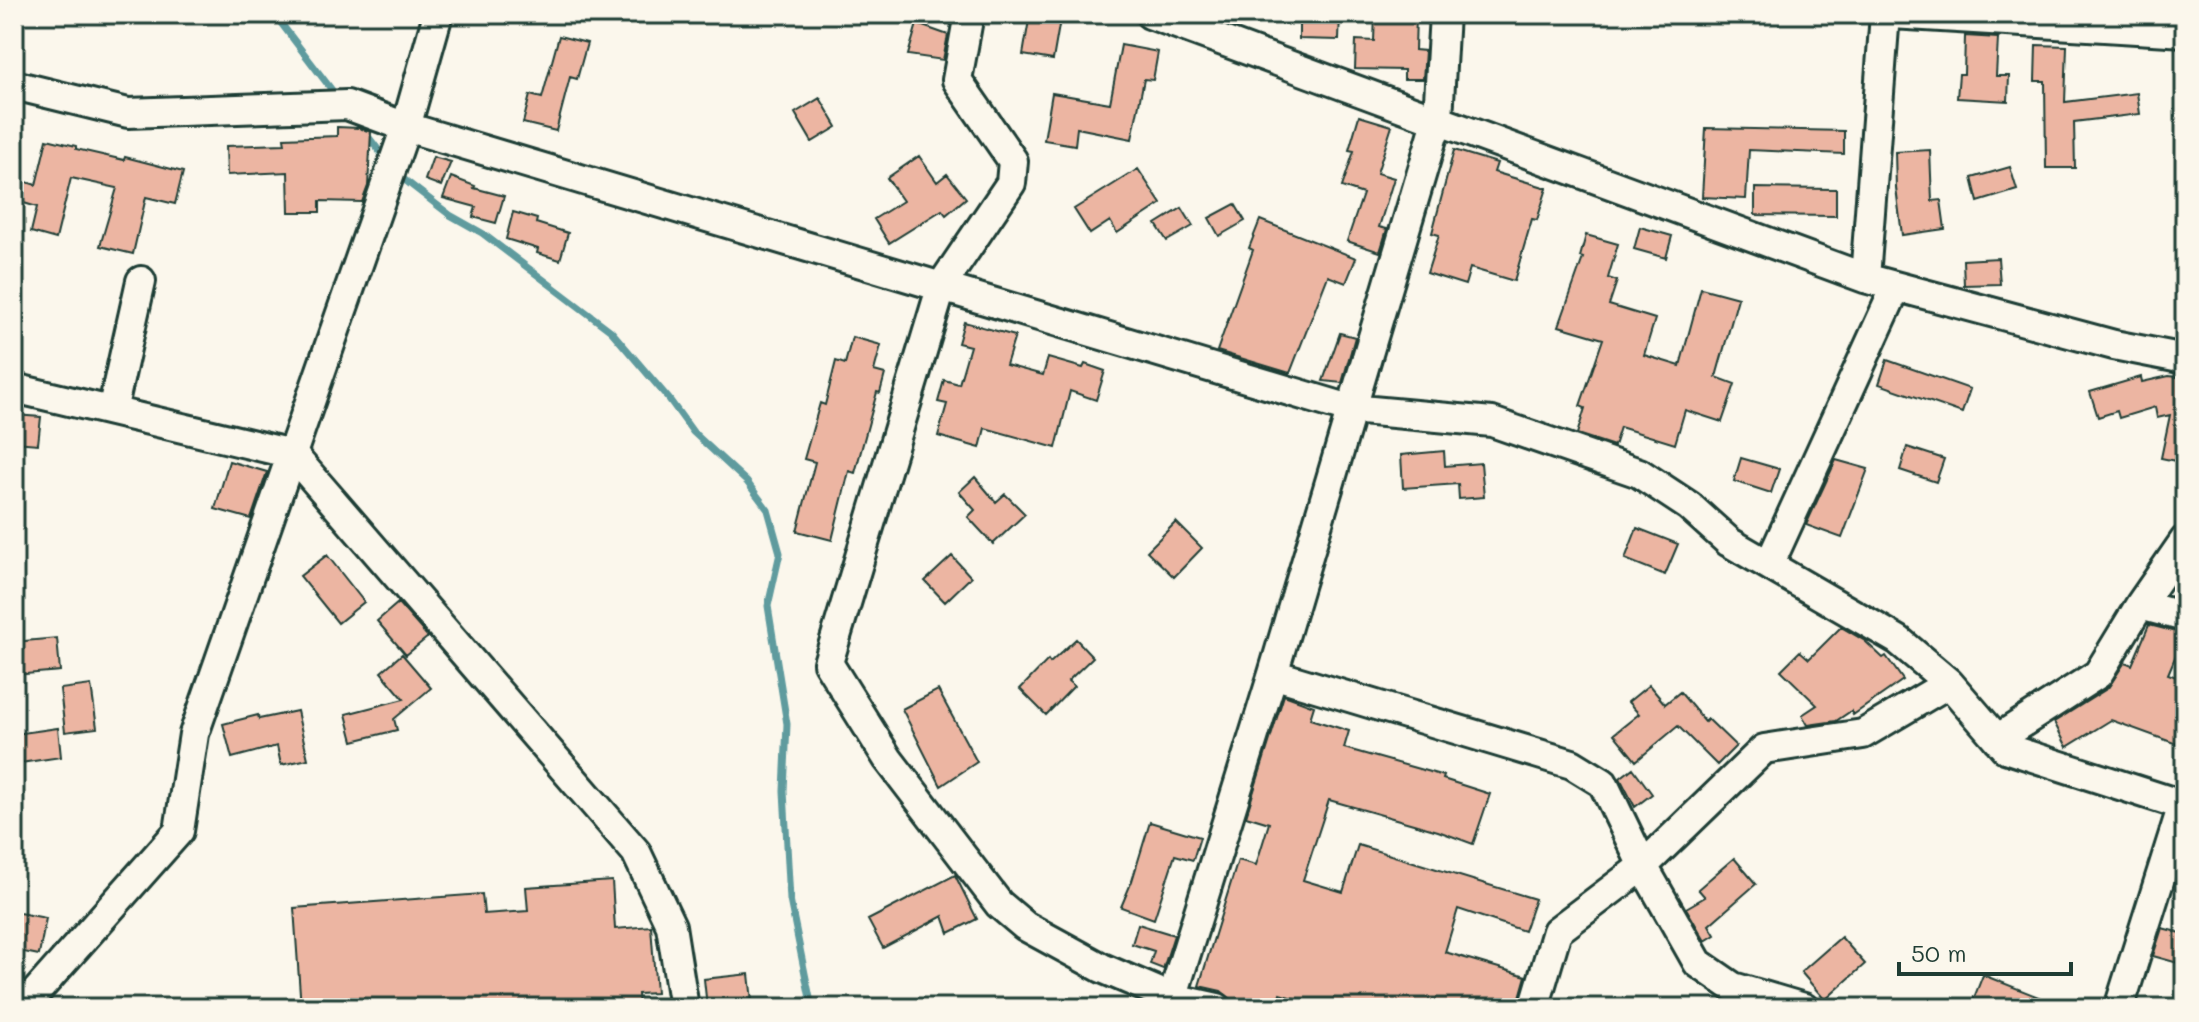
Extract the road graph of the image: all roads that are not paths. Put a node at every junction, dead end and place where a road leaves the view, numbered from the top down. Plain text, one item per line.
1 (438, 14) edge
2 (969, 14) edge
3 (1150, 14) edge
4 (1444, 14) edge
5 (1885, 14) edge
6 (1892, 14) edge
7 (2185, 32) edge
8 (14, 85) edge
9 (1438, 118) junction
10 (406, 127) junction
11 (1865, 278) junction
12 (141, 281) dead end
13 (942, 285) junction
14 (1896, 287) junction
15 (2185, 359) edge
16 (14, 388) edge
17 (1350, 409) junction
18 (112, 411) junction
19 (292, 454) junction
20 (2185, 540) edge
21 (1769, 565) junction
22 (2140, 605) junction
23 (2185, 617) edge
24 (1273, 674) junction
25 (1949, 683) junction
26 (1997, 739) junction
27 (2184, 806) edge
28 (1643, 866) junction
29 (1171, 1003) edge
30 (22, 1008) edge
31 (684, 1008) edge
32 (1217, 1008) edge
33 (1534, 1008) edge
34 (1804, 1008) edge
35 (2119, 1008) edge

1 - 10 street
2 - 13 street
3 - 9 street
4 - 9 street
5 - 11 street
6 - 7 street
8 - 10 street
9 - 11 street
9 - 17 street
10 - 13 street
10 - 19 street
11 - 14 street
12 - 18 street
13 - 17 street
13 - 29 street
14 - 15 street
14 - 21 street
16 - 18 street
17 - 21 street
17 - 24 street
18 - 19 street
19 - 30 street
19 - 31 street
20 - 22 street
21 - 25 street
22 - 23 street
22 - 26 street
24 - 28 street
24 - 29 street
25 - 26 street
25 - 28 street
26 - 27 street
27 - 35 street
28 - 33 street
28 - 34 street
29 - 32 street

